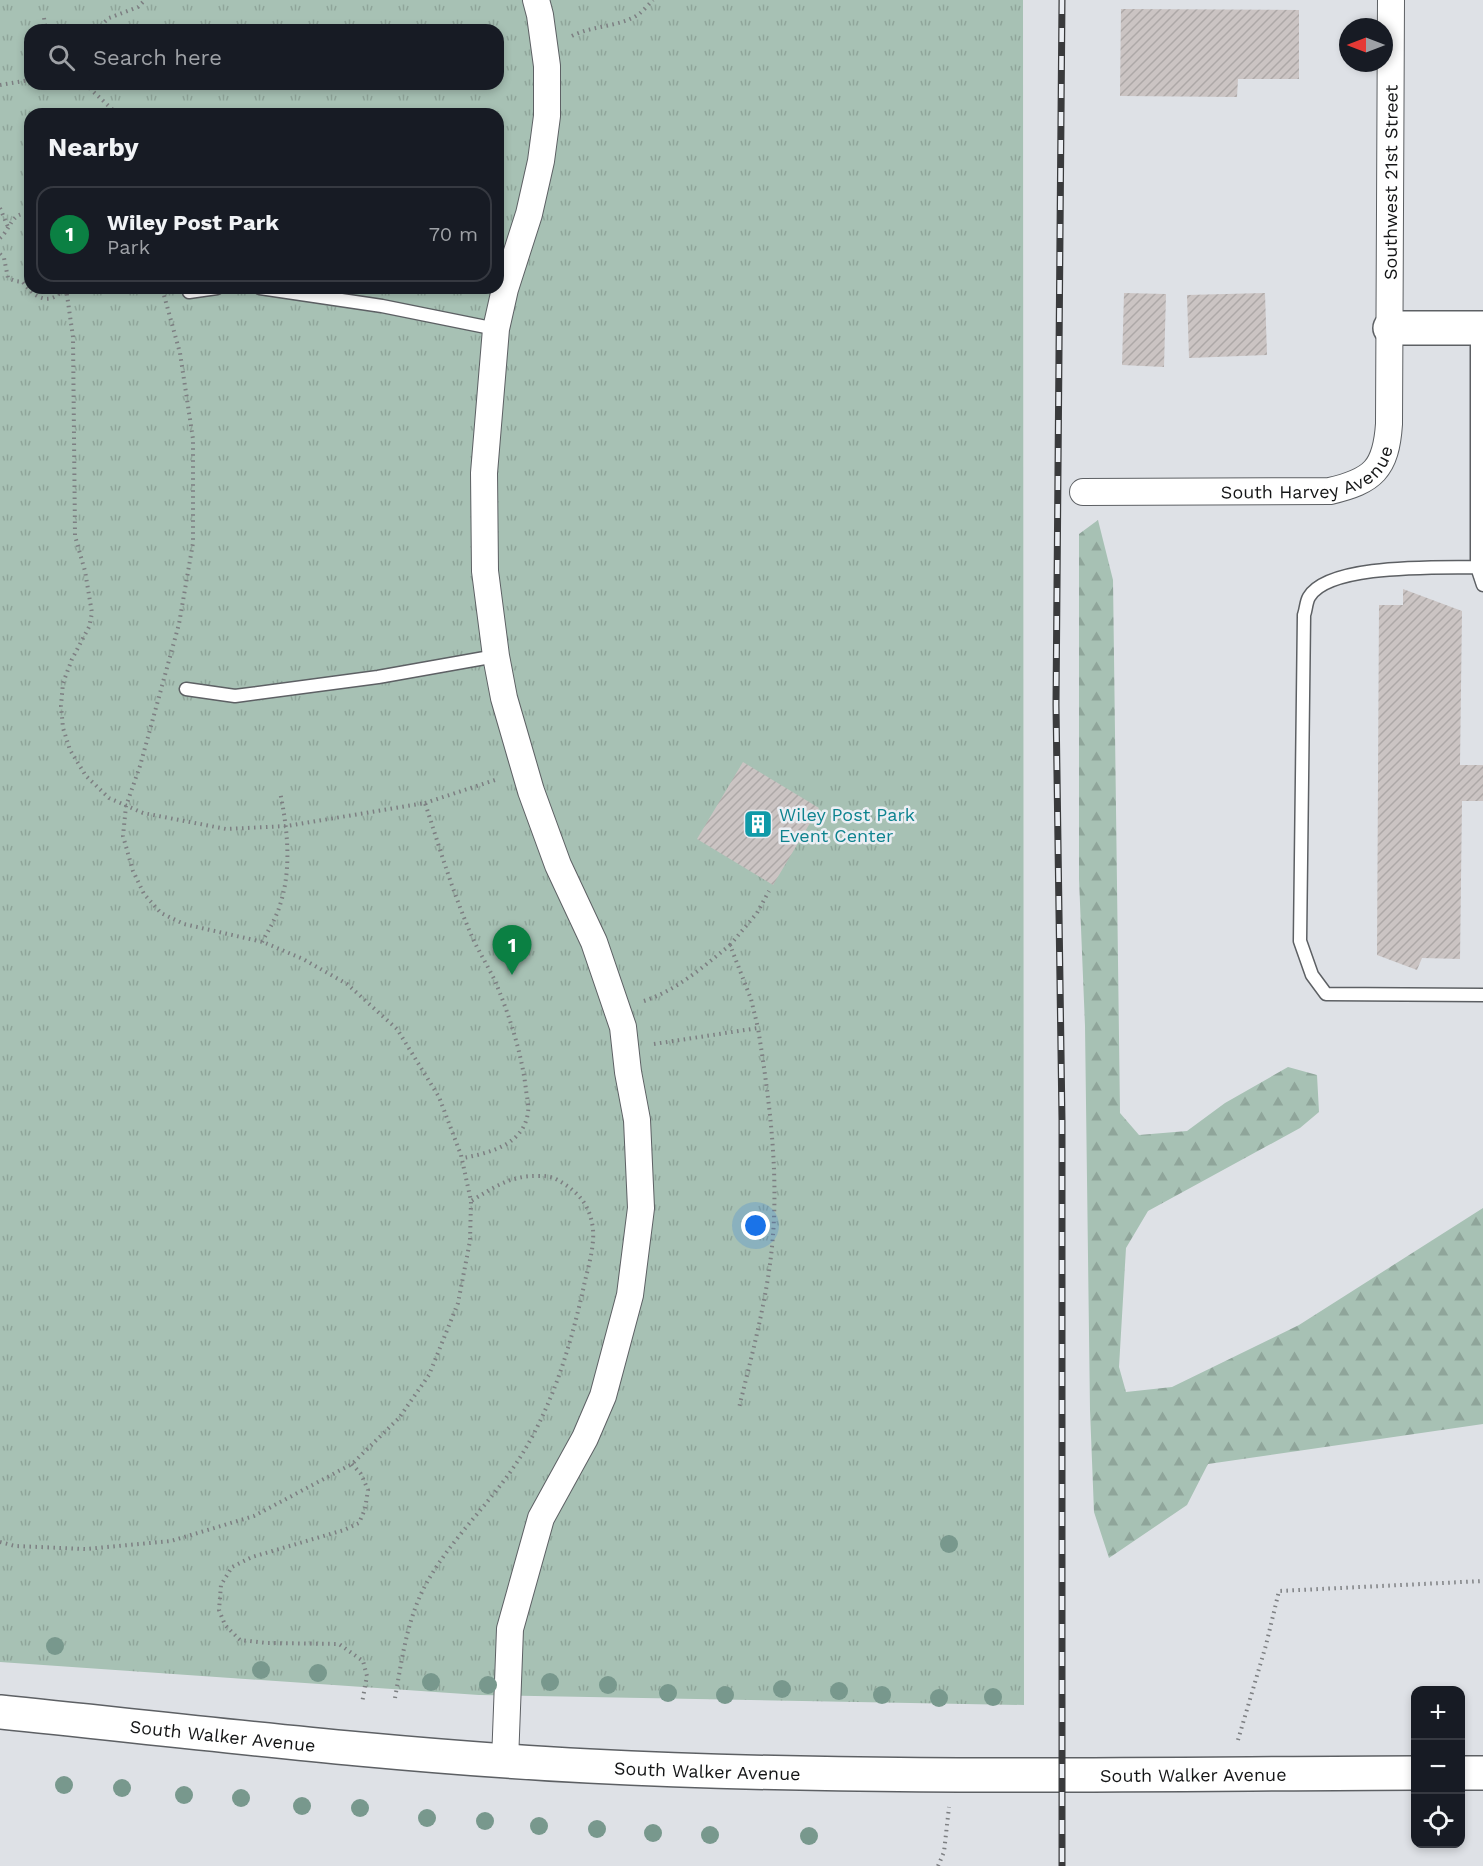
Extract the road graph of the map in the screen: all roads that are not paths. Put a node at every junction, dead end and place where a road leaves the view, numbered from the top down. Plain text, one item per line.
1 (536, 0) edge
2 (1391, 0) edge
3 (504, 293) edge
4 (301, 294) edge
5 (504, 294) edge
6 (1390, 328) junction
7 (1480, 328) edge
8 (495, 329) junction
9 (1480, 429) edge
10 (1083, 492) dead end
11 (1481, 527) edge
12 (1477, 567) junction
13 (1483, 585) edge
14 (495, 656) junction
15 (186, 689) dead end
16 (1483, 995) edge
17 (0, 1712) edge
18 (505, 1761) junction
19 (1411, 1773) edge
20 (1465, 1773) edge
21 (1483, 1773) edge

1 - 3 street
2 - 6 street, Southwest 21st Street
4 - 8 lane
5 - 8 street
6 - 7 main road
6 - 10 street, South Harvey Avenue
7 - 9 lane
8 - 14 street
9 - 11 lane
11 - 12 lane
12 - 13 lane
12 - 16 lane
14 - 15 lane
14 - 18 street
17 - 18 main road, South Walker Avenue
18 - 19 main road, South Walker Avenue
20 - 21 main road

